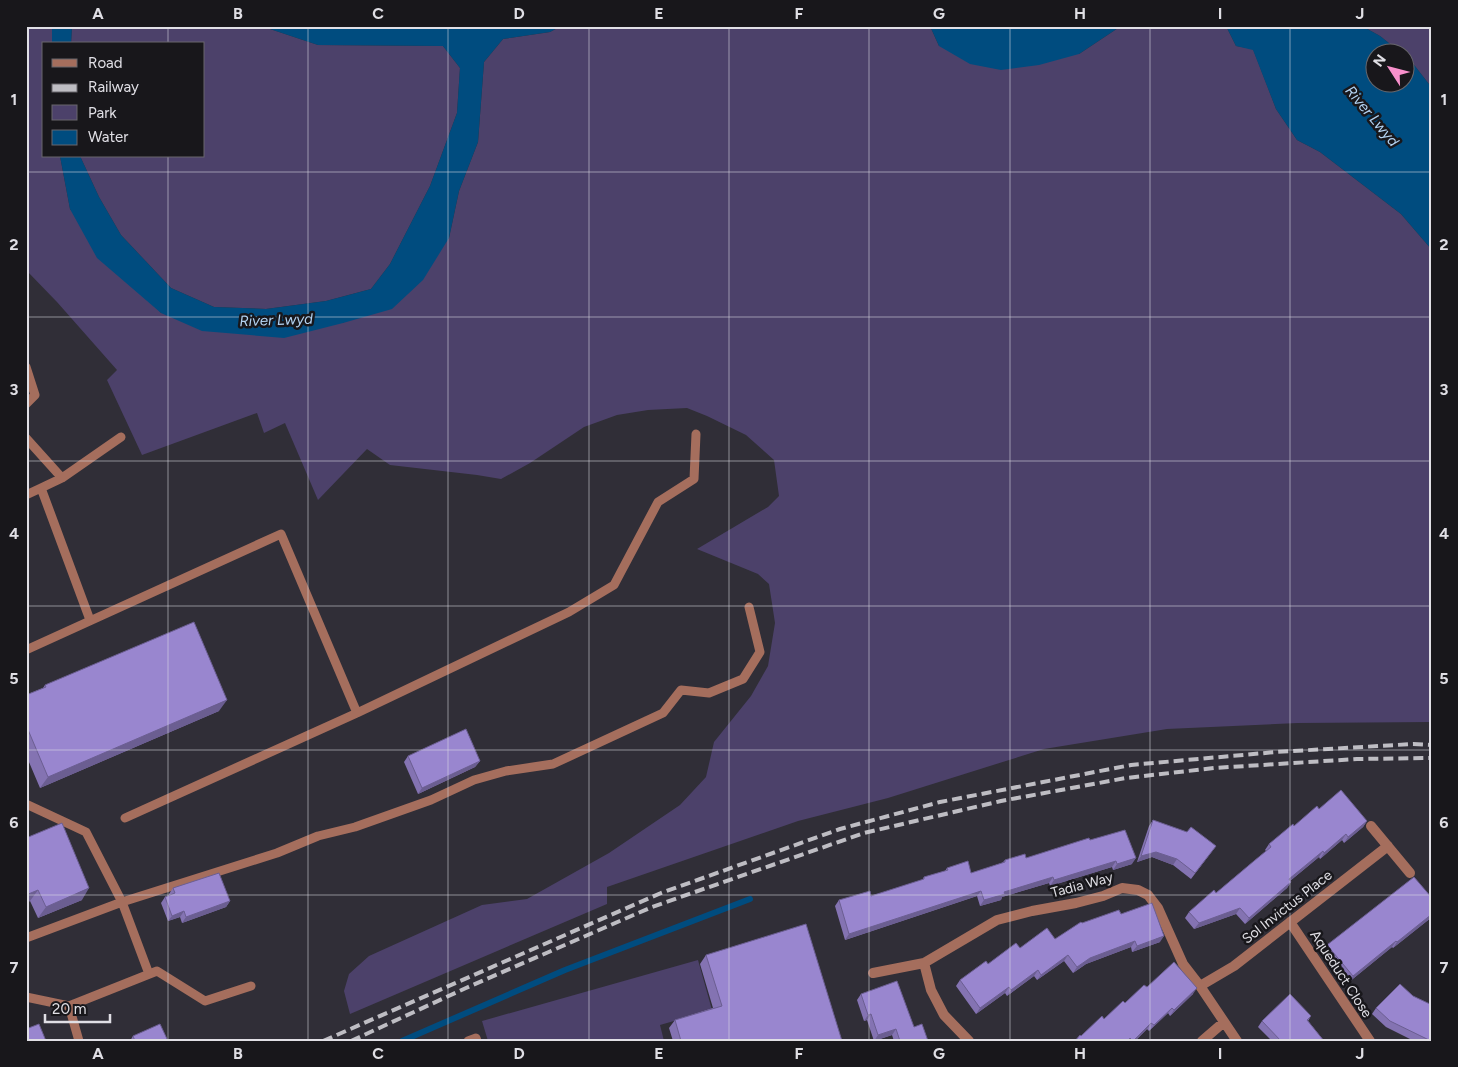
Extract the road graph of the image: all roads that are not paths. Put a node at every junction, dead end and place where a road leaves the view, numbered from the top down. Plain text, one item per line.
1 (26, 367) edge
2 (26, 404) edge
3 (696, 434) dead end
4 (121, 437) dead end
5 (26, 438) edge
6 (62, 478) junction
7 (41, 488) junction
8 (26, 495) edge
9 (749, 607) dead end
10 (90, 620) junction
11 (26, 650) edge
12 (357, 713) junction
13 (26, 804) edge
14 (125, 818) dead end
15 (1371, 826) dead end
16 (1388, 846) junction
17 (1410, 873) dead end
18 (122, 902) junction
19 (1290, 922) junction
20 (26, 938) edge
21 (924, 963) junction
22 (873, 973) dead end
23 (149, 974) junction
24 (251, 986) dead end
25 (1200, 986) junction
26 (26, 997) edge
27 (69, 1006) junction
28 (1224, 1022) junction
29 (79, 1041) edge
30 (468, 1041) edge
31 (477, 1041) edge
32 (969, 1041) edge
33 (1202, 1041) edge
34 (1237, 1041) edge
35 (1370, 1041) edge

1 - 2 lane
3 - 12 lane
4 - 6 lane
5 - 6 lane
6 - 7 lane
7 - 8 lane
7 - 10 lane
9 - 18 lane
10 - 11 lane
10 - 12 lane
12 - 14 lane
13 - 18 lane
15 - 16 street
16 - 17 street
16 - 19 street, Sol Invictus Place
18 - 20 lane
18 - 23 lane
19 - 25 street, Sol Invictus Place
19 - 35 street, Aqueduct Close
21 - 22 street, Tadia Way
21 - 25 street, Tadia Way
21 - 32 street
23 - 24 lane
23 - 27 lane
25 - 28 street, Tadia Way
26 - 27 lane
27 - 29 lane
28 - 33 street
28 - 34 street, Tadia Way
30 - 31 lane

